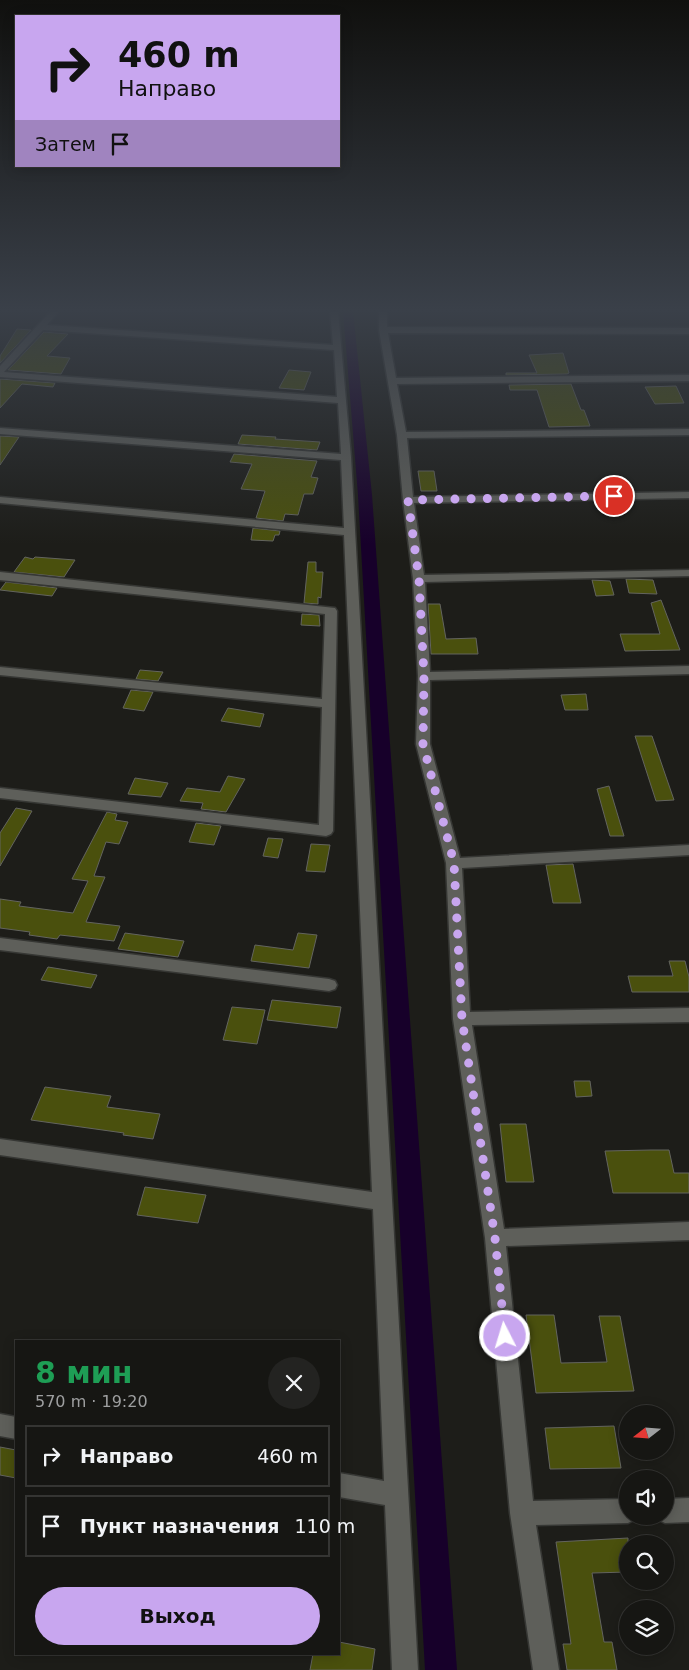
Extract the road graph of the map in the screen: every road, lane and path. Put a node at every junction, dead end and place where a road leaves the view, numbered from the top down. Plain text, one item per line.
1 (207, 389) edge
2 (341, 389) edge
3 (393, 389) edge
4 (342, 400) junction
5 (0, 430) edge
6 (689, 432) edge
7 (402, 435) junction
8 (346, 457) junction
9 (689, 495) edge
10 (0, 500) edge
11 (408, 500) junction
12 (349, 532) junction
13 (689, 573) edge
14 (0, 576) edge
15 (419, 579) junction
16 (689, 670) edge
17 (0, 671) edge
18 (424, 676) junction
19 (328, 704) junction
20 (0, 793) edge
21 (689, 850) edge
22 (454, 863) junction
23 (0, 944) edge
24 (329, 985) dead end
25 (689, 1015) edge
26 (462, 1019) junction
27 (0, 1147) edge
28 (382, 1202) junction
29 (689, 1231) edge
30 (495, 1238) junction
31 (0, 1425) edge
32 (15, 1428) edge
33 (340, 1485) edge
34 (397, 1495) junction
35 (689, 1510) edge
36 (619, 1511) edge
37 (674, 1511) edge
38 (522, 1513) junction
39 (405, 1670) edge
40 (546, 1670) edge

1 - 4 street
2 - 4 street
3 - 7 street
4 - 8 street
5 - 8 street
6 - 7 street
7 - 11 street
8 - 12 street
9 - 11 street
10 - 12 street
11 - 15 street
12 - 28 street
13 - 15 street
14 - 19 street
15 - 18 street
16 - 18 street
17 - 19 street
18 - 22 street
19 - 20 street
21 - 22 street
22 - 26 street
23 - 24 street
25 - 26 street
26 - 30 street
27 - 28 street
28 - 34 street
29 - 30 street
30 - 38 street
31 - 32 street
33 - 34 street
34 - 39 street
35 - 37 street
36 - 38 street
38 - 40 street

